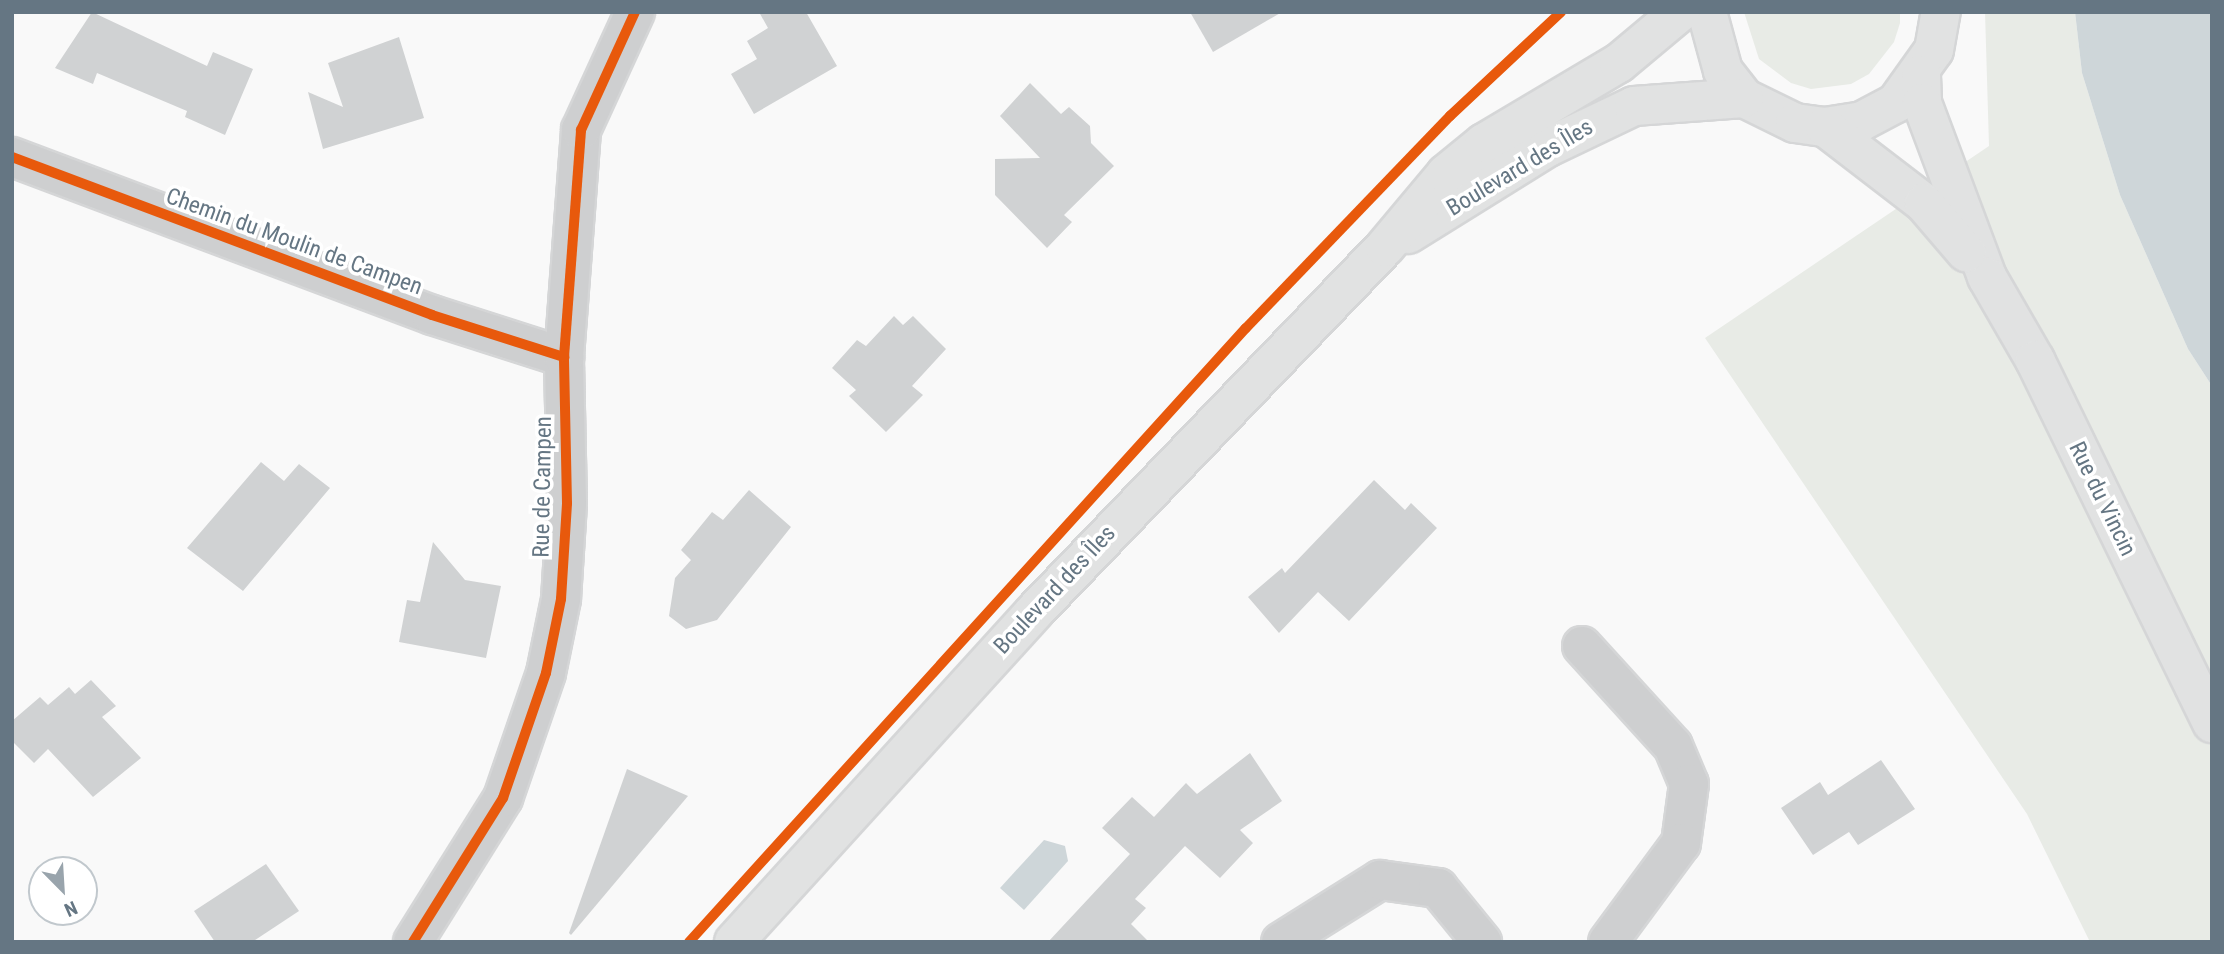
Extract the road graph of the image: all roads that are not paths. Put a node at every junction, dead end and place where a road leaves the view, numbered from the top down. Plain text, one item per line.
1 (635, 12) edge
2 (1680, 12) edge
3 (1707, 12) edge
4 (1941, 12) edge
5 (1921, 75) junction
6 (1744, 98) junction
7 (1825, 127) junction
8 (12, 157) edge
9 (1385, 247) junction
10 (1987, 277) junction
11 (565, 357) junction
12 (1582, 646) dead end
13 (2212, 723) edge
14 (414, 942) edge
15 (734, 942) edge
16 (1281, 942) edge
17 (1482, 942) edge
18 (1608, 942) edge

1 - 11 street, Rue de Campen
2 - 9 main road, Boulevard des Îles
3 - 6 main road
4 - 5 main road
5 - 7 main road
5 - 10 main road, Rue du Vincin
6 - 7 main road
6 - 9 main road, Boulevard des Îles
7 - 10 main road, Rue du Vincin
8 - 11 street, Chemin du Moulin de Campen
9 - 15 main road, Boulevard des Îles
10 - 13 main road, Rue du Vincin
11 - 14 street, Rue de Campen
12 - 18 street
16 - 17 street

